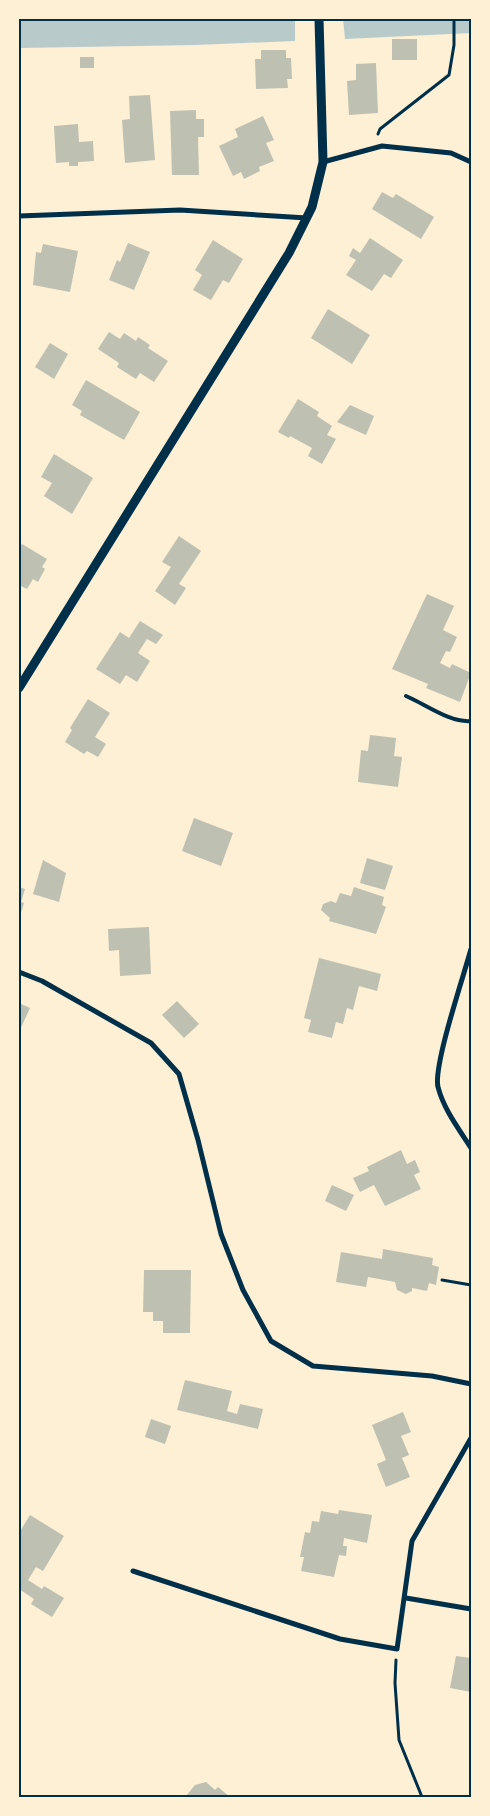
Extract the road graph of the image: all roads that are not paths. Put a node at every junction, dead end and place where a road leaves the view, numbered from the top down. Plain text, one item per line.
1 (319, 19) edge
2 (324, 162) junction
3 (471, 162) edge
4 (19, 216) edge
5 (308, 218) junction
6 (19, 688) edge
7 (406, 696) dead end
8 (471, 721) edge
9 (471, 949) edge
10 (19, 972) edge
11 (471, 1148) edge
12 (471, 1384) edge
13 (471, 1438) edge
14 (133, 1571) dead end
15 (406, 1598) junction
16 (471, 1609) edge

1 - 2 street
2 - 3 street
2 - 5 street
4 - 5 street
5 - 6 street
7 - 8 lane
9 - 11 street
10 - 12 street
13 - 15 street
14 - 15 street
15 - 16 street

